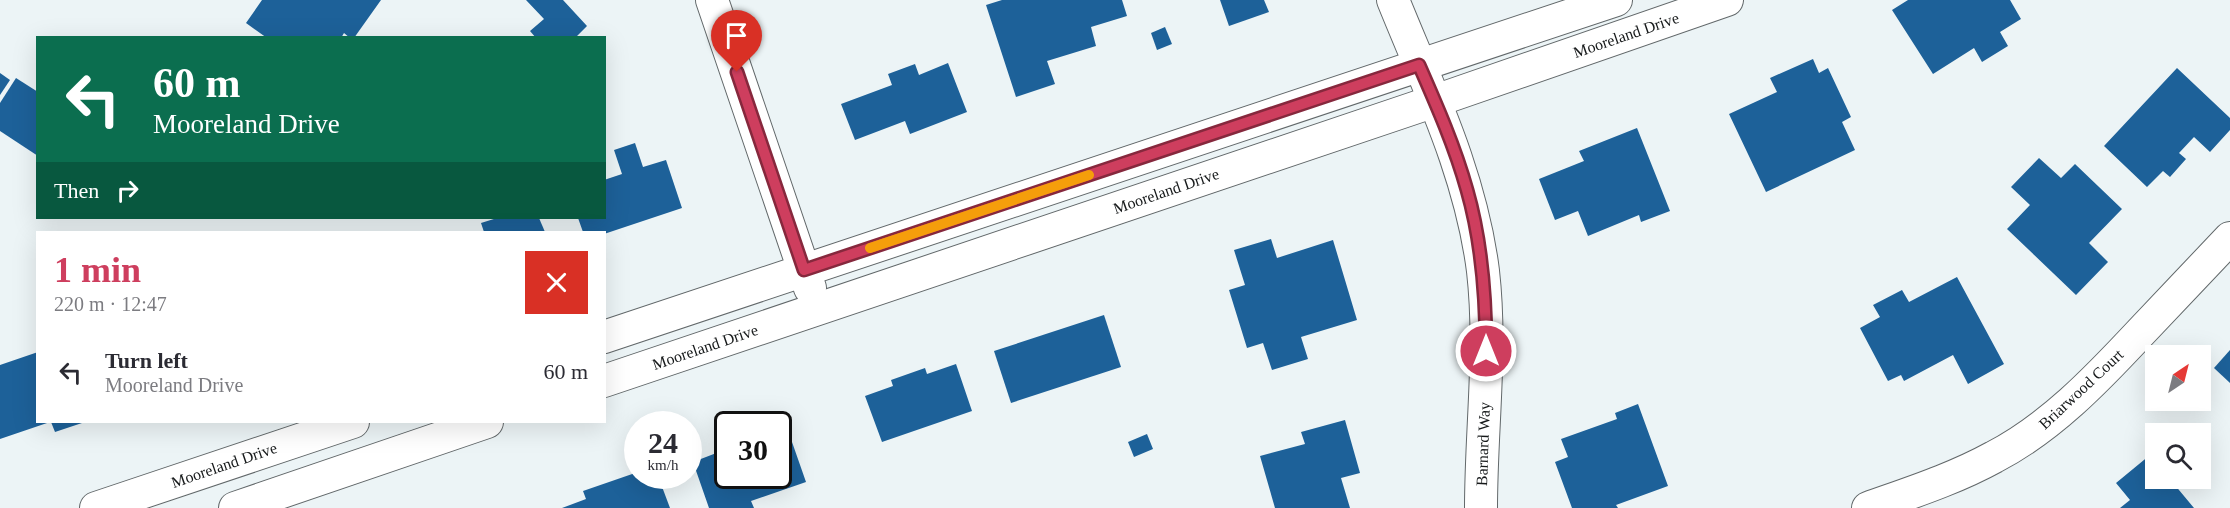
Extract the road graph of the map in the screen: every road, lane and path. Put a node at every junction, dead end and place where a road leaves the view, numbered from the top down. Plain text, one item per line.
1 (712, 0) edge
2 (1393, 0) edge
3 (1616, 0) edge
4 (1727, 0) edge
5 (1419, 65) junction
6 (1435, 101) junction
7 (2230, 238) edge
8 (804, 270) junction
9 (816, 309) junction
10 (606, 336) edge
11 (606, 380) edge
12 (350, 423) edge
13 (484, 423) edge
14 (96, 508) edge
15 (235, 508) edge
16 (1481, 508) edge
17 (1868, 508) edge

1 - 8 street
2 - 5 street, Barnard Way
3 - 5 street
4 - 6 street, Mooreland Drive
5 - 6 street, Barnard Way
5 - 8 street
6 - 9 street, Mooreland Drive
6 - 16 street, Barnard Way
7 - 17 street, Briarwood Court
8 - 9 street
8 - 10 street
9 - 11 street, Mooreland Drive
12 - 14 street, Mooreland Drive
13 - 15 street

